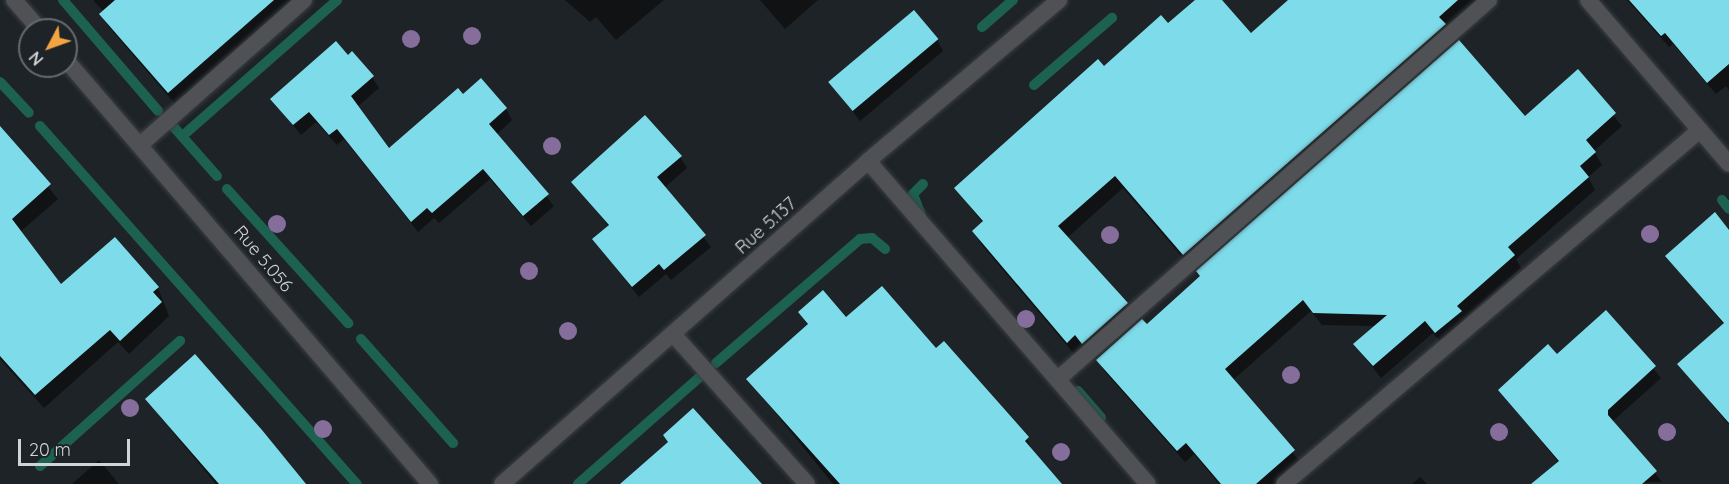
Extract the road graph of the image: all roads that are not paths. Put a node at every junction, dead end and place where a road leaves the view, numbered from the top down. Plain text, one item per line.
1 (14, 0) edge
2 (304, 0) edge
3 (1059, 0) edge
4 (1489, 0) edge
5 (1588, 0) edge
6 (30, 18) edge
7 (78, 74) edge
8 (1700, 130) junction
9 (140, 145) junction
10 (868, 161) junction
11 (1729, 164) edge
12 (673, 334) junction
13 (1058, 380) junction
14 (429, 484) edge
15 (502, 484) edge
16 (807, 484) edge
17 (1148, 484) edge
18 (1284, 484) edge

1 - 6 street
2 - 9 street
3 - 10 street, Rue 5.137
4 - 13 street
5 - 8 street
7 - 9 street, Rue 5.056
8 - 11 street
8 - 18 street
9 - 14 street, Rue 5.056
10 - 12 street, Rue 5.137
10 - 13 street
12 - 15 street, Rue 5.137
12 - 16 street
13 - 17 street

